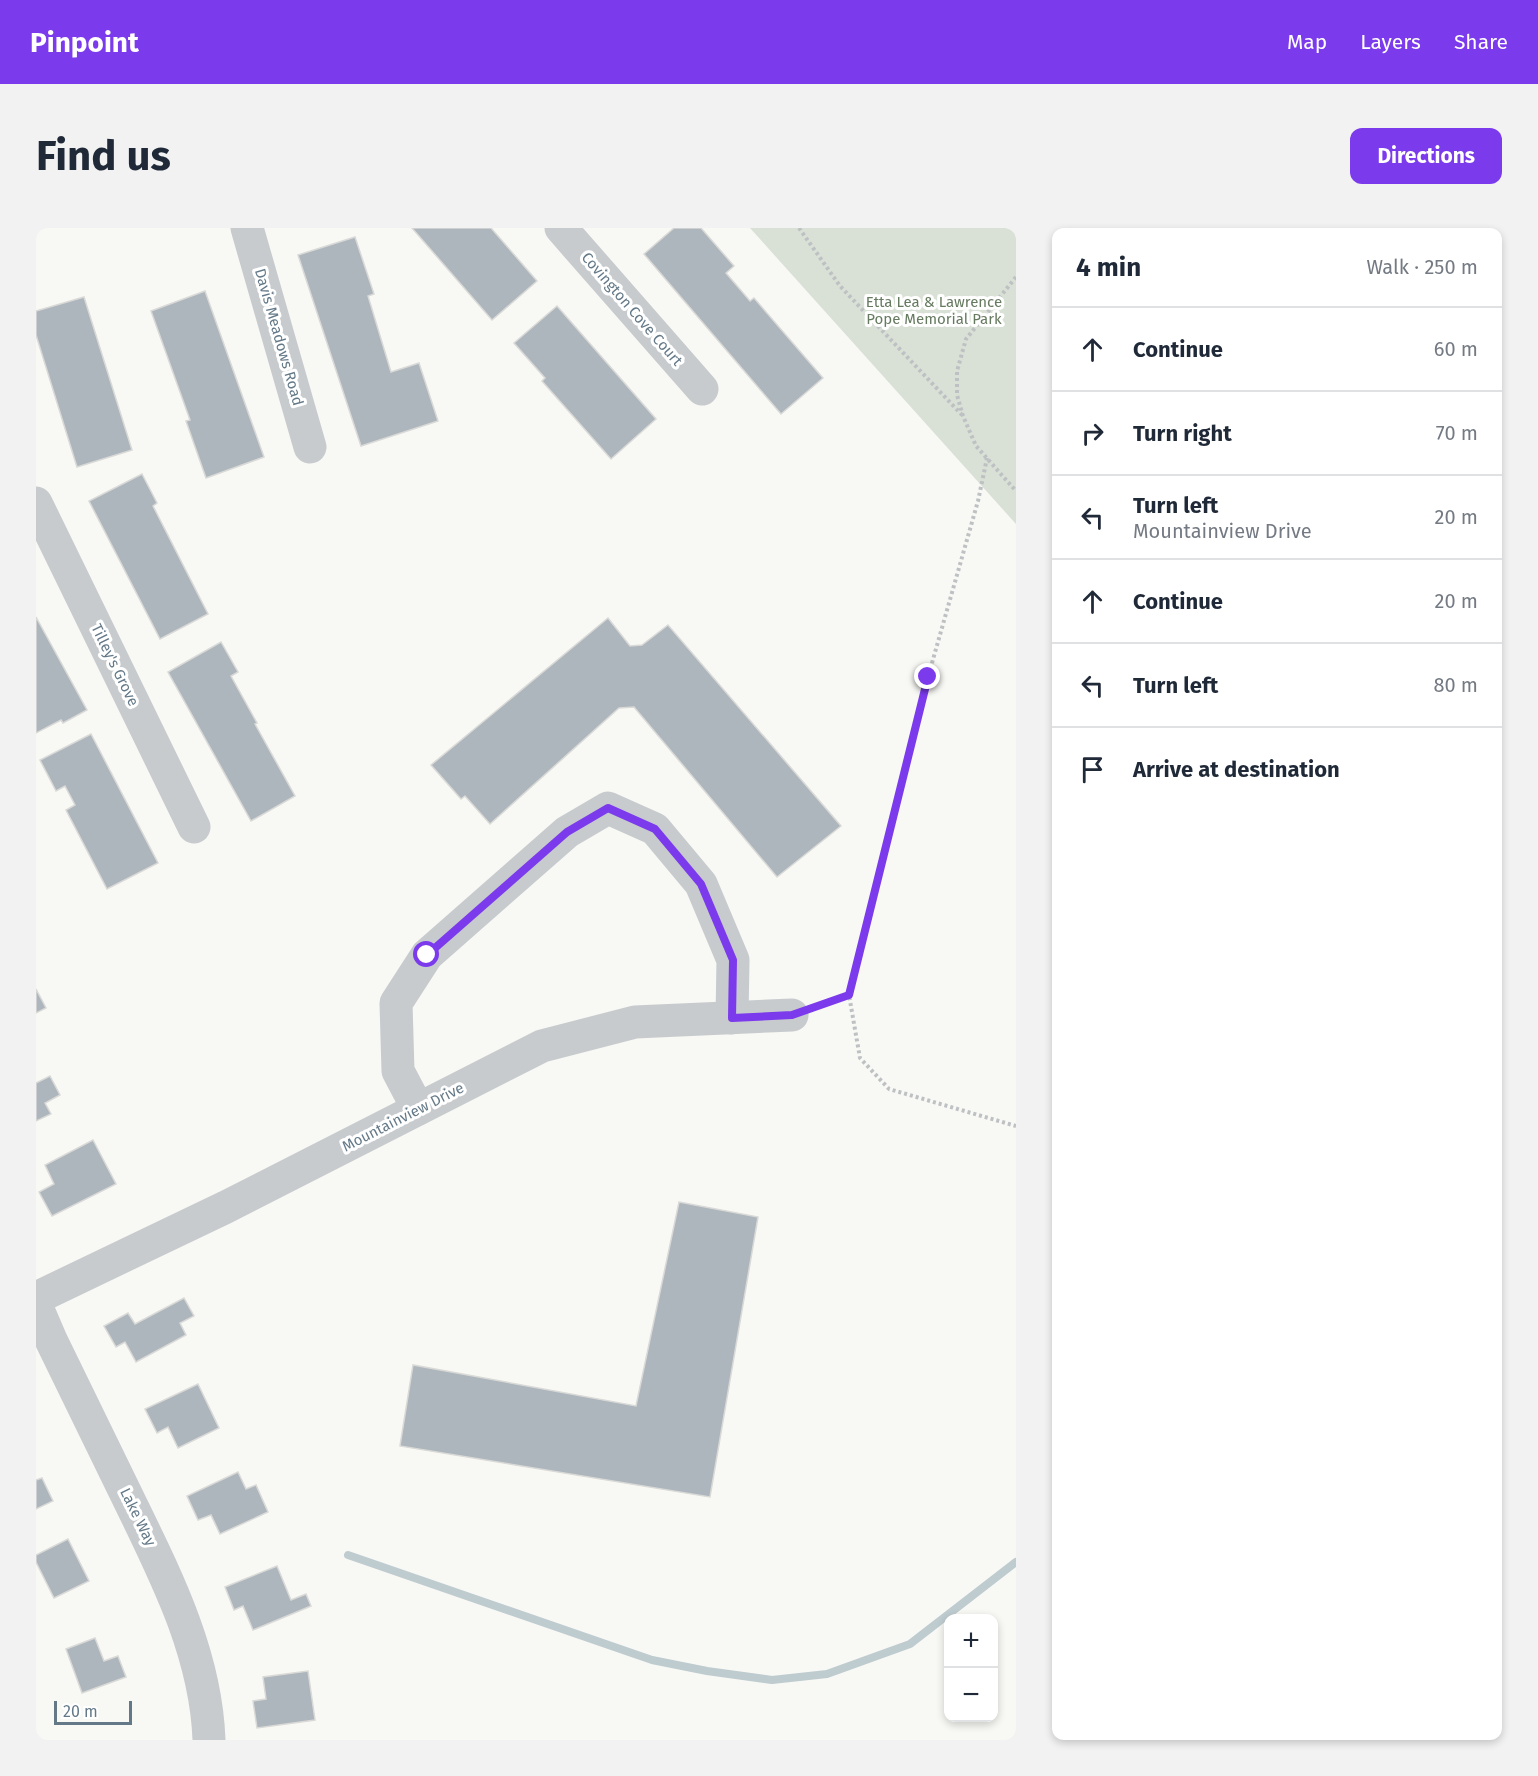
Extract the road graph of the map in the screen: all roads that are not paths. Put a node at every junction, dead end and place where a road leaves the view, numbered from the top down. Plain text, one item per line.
1 (248, 228) edge
2 (561, 228) edge
3 (702, 389) dead end
4 (310, 447) dead end
5 (36, 503) edge
6 (194, 827) dead end
7 (792, 1015) road end
8 (732, 1018) junction
9 (418, 1109) junction
10 (36, 1298) edge
11 (36, 1305) edge
12 (208, 1740) edge

1 - 4 street, Davis Meadows Road
2 - 3 street, Covington Cove Court
5 - 6 street, Tilley's Grove
7 - 8 street, Mountainview Drive
8 - 9 street, Mountainview Drive
8 - 9 street
9 - 10 street, Mountainview Drive
11 - 12 street, Lake Way

